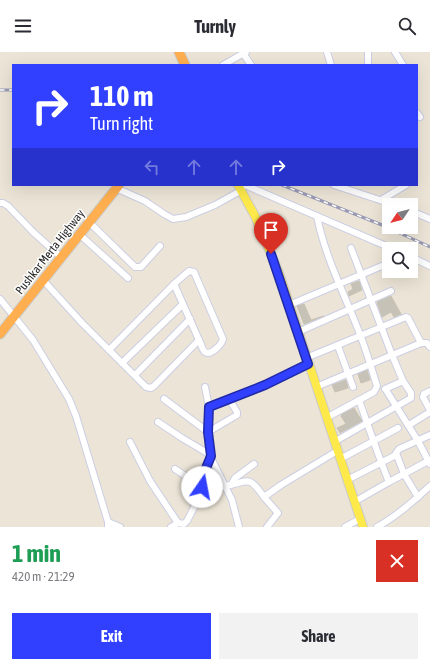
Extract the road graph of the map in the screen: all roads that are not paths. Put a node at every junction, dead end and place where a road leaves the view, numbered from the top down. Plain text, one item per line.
1 (179, 52) edge
2 (328, 52) edge
3 (368, 52) edge
4 (395, 52) edge
5 (245, 53) edge
6 (185, 64) edge
7 (225, 64) edge
8 (250, 64) edge
9 (331, 64) edge
10 (368, 64) edge
11 (402, 64) edge
12 (117, 186) edge
13 (337, 186) edge
14 (242, 187) edge
15 (394, 188) edge
16 (381, 200) joint
17 (0, 203) edge
18 (418, 214) edge
19 (317, 216) junction
20 (430, 219) edge
21 (89, 222) junction
22 (79, 234) junction
23 (382, 244) edge
24 (160, 246) dead end
25 (351, 248) dead end
26 (61, 257) junction
27 (418, 260) edge
28 (382, 266) edge
29 (430, 266) edge
30 (361, 274) junction
31 (128, 278) dead end
32 (43, 280) junction
33 (174, 284) junction
34 (339, 284) junction
35 (391, 291) dead end
36 (0, 299) edge
37 (371, 301) junction
38 (183, 304) junction
39 (289, 305) junction
40 (350, 310) junction
41 (14, 316) junction
42 (190, 319) junction
43 (382, 328) junction
44 (298, 332) junction
45 (0, 334) edge
46 (361, 337) junction
47 (199, 340) junction
48 (421, 343) junction
49 (338, 346) junction
50 (430, 347) edge
51 (109, 350) junction
52 (392, 355) junction
53 (307, 361) junction
54 (122, 362) junction
55 (370, 364) junction
56 (347, 374) junction
57 (135, 375) junction
58 (403, 381) junction
59 (206, 387) dead end
60 (316, 387) junction
61 (353, 387) dead end
62 (430, 391) edge
63 (164, 399) dead end
64 (229, 399) junction
65 (359, 400) junction
66 (395, 406) junction
67 (209, 407) junction
68 (430, 411) edge
69 (326, 418) junction
70 (158, 422) dead end
71 (367, 422) junction
72 (408, 425) junction
73 (398, 428) dead end
74 (208, 432) junction
75 (430, 435) edge
76 (418, 441) junction
77 (130, 442) dead end
78 (334, 442) junction
79 (372, 442) junction
80 (210, 455) junction
81 (339, 455) junction
82 (396, 455) junction
83 (429, 461) edge
84 (381, 463) junction
85 (254, 464) dead end
86 (175, 469) dead end
87 (404, 474) junction
88 (347, 480) junction
89 (389, 482) junction
90 (228, 485) junction
91 (430, 486) edge
92 (202, 487) junction
93 (200, 496) junction
94 (264, 497) junction
95 (418, 497) junction
96 (354, 502) junction
97 (360, 519) junction
98 (108, 524) edge
99 (182, 525) edge
100 (120, 527) edge
101 (171, 527) edge
102 (239, 527) edge
103 (267, 527) edge
104 (345, 527) edge
105 (363, 527) edge
106 (377, 527) edge

1 - 6 highway
2 - 9 street
3 - 10 street
4 - 11 street
5 - 7 street
5 - 8 street
12 - 14 street
12 - 21 highway, Pushkar Merta Highway
13 - 16 street
14 - 19 street
14 - 39 main road
15 - 16 street
17 - 26 street
18 - 20 street
19 - 23 street
19 - 34 street
21 - 22 highway, Pushkar Merta Highway
21 - 24 street
22 - 26 highway, Pushkar Merta Highway
22 - 31 street
25 - 30 street
26 - 32 highway, Pushkar Merta Highway
27 - 29 street
28 - 30 street
30 - 34 street
30 - 37 street
32 - 41 highway, Pushkar Merta Highway
32 - 51 street
33 - 38 street
33 - 47 street
33 - 51 street
34 - 39 street
34 - 40 street
35 - 37 street
36 - 41 street
37 - 40 street
37 - 43 street
38 - 42 street
38 - 54 street
39 - 44 main road
40 - 44 street
40 - 46 street
41 - 45 highway, Pushkar Merta Highway
41 - 98 street
42 - 47 street
42 - 57 street
43 - 46 street
43 - 48 street
43 - 52 street
44 - 53 main road
46 - 49 street
46 - 55 street
47 - 57 street
48 - 50 street
48 - 52 street
49 - 53 street
49 - 56 street
51 - 54 street
52 - 55 street
52 - 58 street
53 - 60 main road
53 - 64 street
54 - 57 street
55 - 56 street
55 - 65 street
56 - 60 street
56 - 61 street
58 - 66 street
58 - 66 street
59 - 67 street
60 - 69 main road
62 - 68 street
63 - 74 street
64 - 67 street
64 - 74 street
65 - 69 street
65 - 71 street
66 - 71 street
66 - 72 street
67 - 74 street
68 - 72 street
69 - 78 main road
70 - 80 street
71 - 78 street
71 - 79 street
72 - 76 street
73 - 79 street
74 - 80 street
75 - 76 street
76 - 82 street
76 - 83 street
77 - 99 street
78 - 81 main road
79 - 81 street
79 - 84 street
80 - 90 street
80 - 92 street
81 - 88 main road
81 - 94 street
82 - 84 street
82 - 87 street
83 - 87 street
84 - 88 street
84 - 89 street
85 - 90 street
86 - 92 street
87 - 89 street
87 - 95 street
88 - 96 main road
89 - 96 street
90 - 93 street
90 - 94 street
90 - 102 street
91 - 95 street
92 - 93 street
93 - 99 street
94 - 103 street
95 - 106 street
96 - 97 main road
97 - 104 street
97 - 105 main road
98 - 100 street
99 - 101 street

